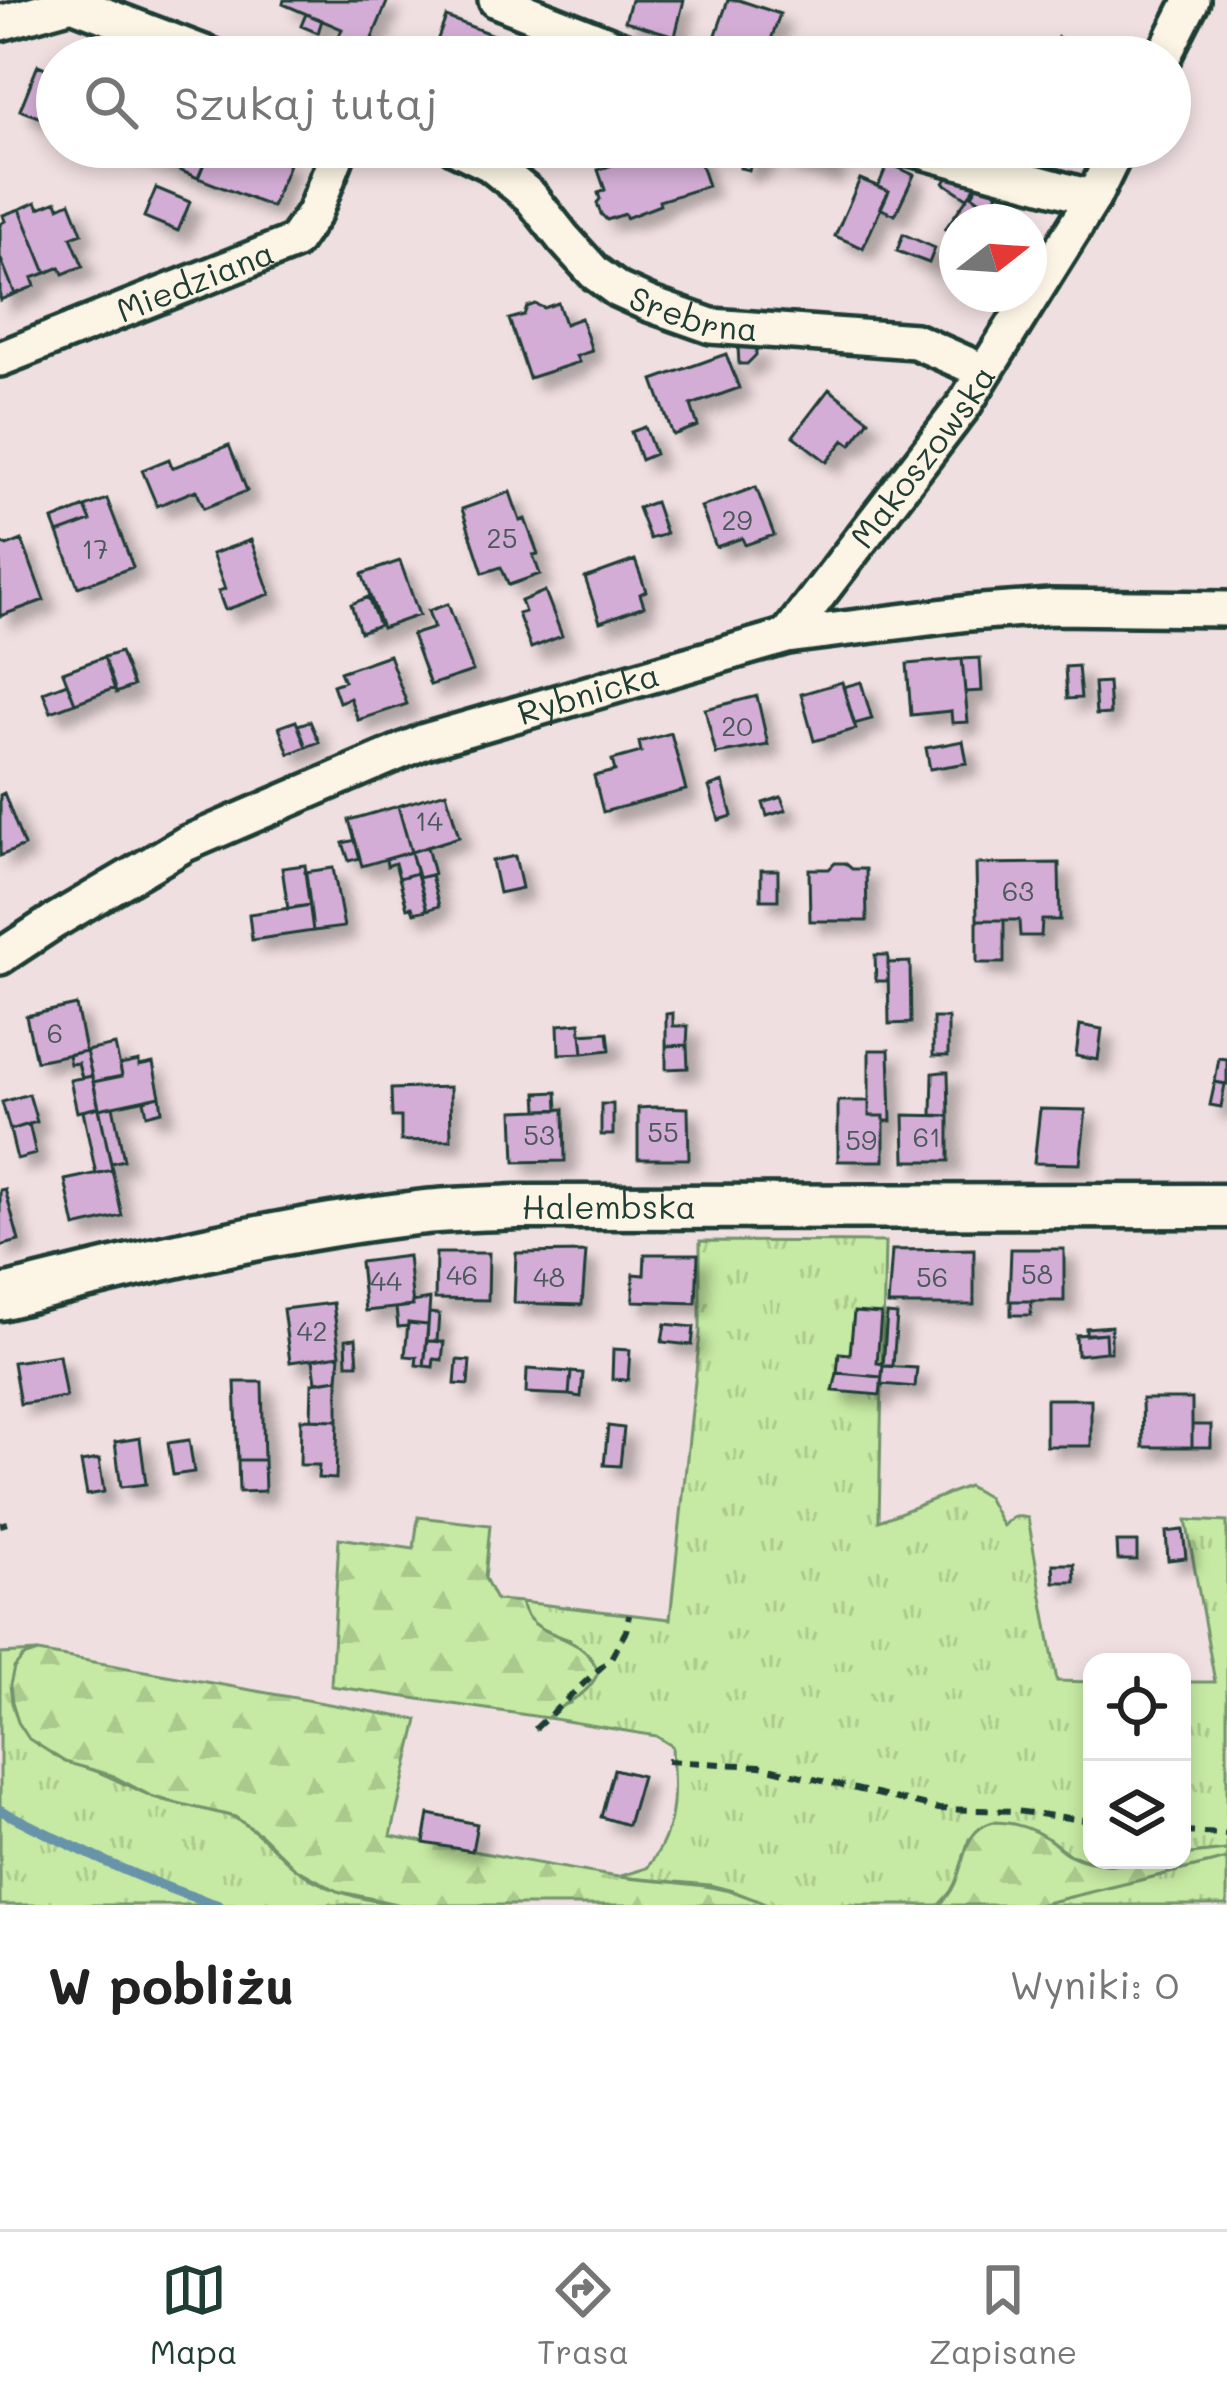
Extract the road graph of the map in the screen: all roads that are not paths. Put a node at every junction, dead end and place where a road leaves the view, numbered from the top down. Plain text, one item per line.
1 (496, 0) edge
2 (1192, 0) edge
3 (0, 22) edge
4 (159, 36) edge
5 (587, 36) edge
6 (1174, 36) edge
7 (332, 168) edge
8 (495, 168) edge
9 (984, 168) edge
10 (1108, 168) edge
11 (1093, 198) junction
12 (0, 358) edge
13 (983, 371) junction
14 (1227, 609) edge
15 (787, 636) junction
16 (0, 957) edge
17 (1227, 1206) edge
18 (0, 1298) edge

1 - 5 street
2 - 6 street
3 - 4 street
7 - 12 street, Miedziana
8 - 13 street, Srebrna
9 - 11 street
10 - 11 street, Makoszowska
11 - 13 street, Makoszowska
13 - 15 street, Makoszowska
14 - 15 street, Rybnicka
15 - 16 street, Rybnicka
17 - 18 street, Halembska

